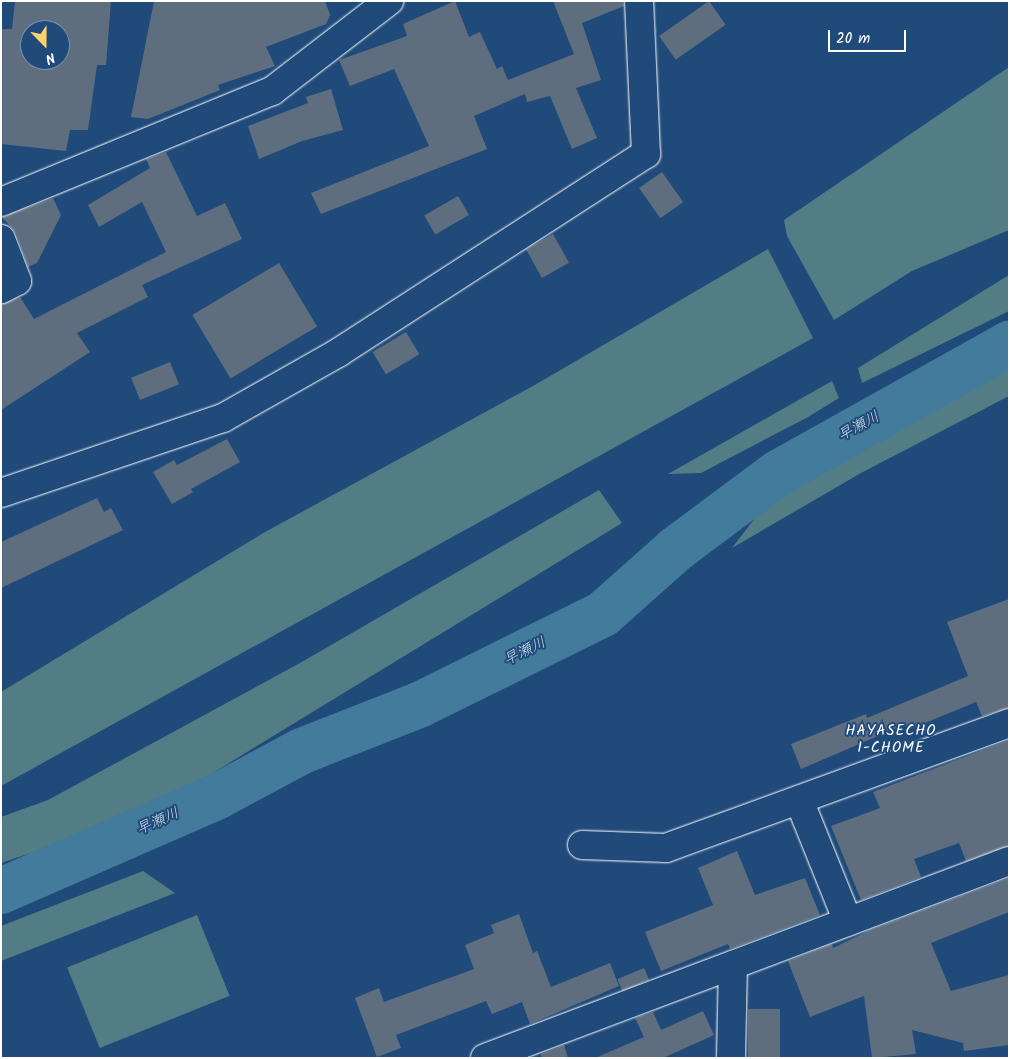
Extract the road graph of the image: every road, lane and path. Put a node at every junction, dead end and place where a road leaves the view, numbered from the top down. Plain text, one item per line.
1 (390, 1) edge
2 (639, 1) edge
3 (1, 202) edge
4 (1, 239) edge
5 (1, 289) edge
6 (1, 493) edge
7 (1009, 724) edge
8 (799, 800) junction
9 (582, 845) dead end
10 (1009, 861) edge
11 (848, 922) junction
12 (733, 965) junction
13 (485, 1058) edge
14 (731, 1058) edge

1 - 3 street
2 - 6 street
4 - 5 street
7 - 8 street
8 - 9 street
8 - 11 street
10 - 11 street
11 - 12 street
12 - 13 street
12 - 14 street

